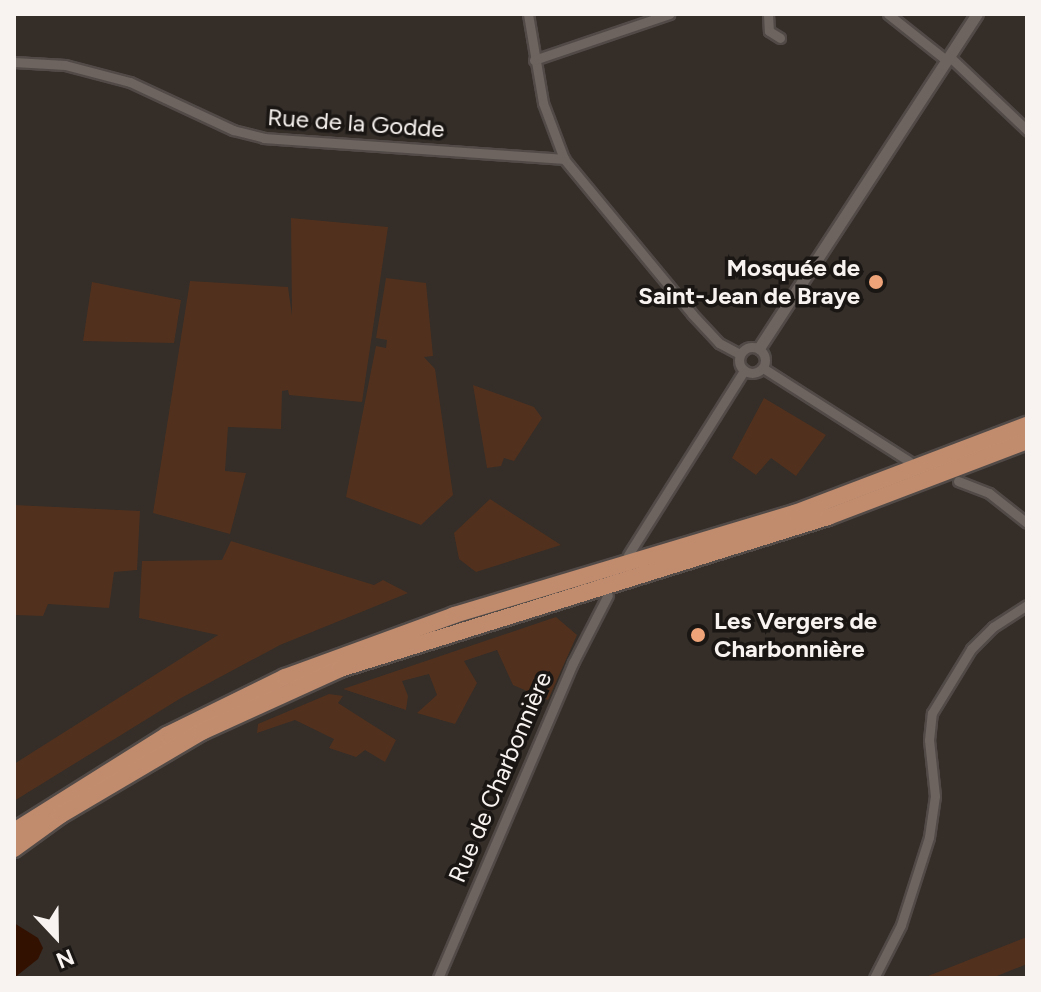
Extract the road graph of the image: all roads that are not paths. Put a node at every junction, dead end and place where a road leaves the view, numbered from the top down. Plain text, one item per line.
1 (528, 14) edge
2 (669, 14) edge
3 (768, 14) edge
4 (888, 14) edge
5 (977, 14) edge
6 (780, 38) dead end
7 (948, 58) junction
8 (534, 60) junction
9 (14, 62) edge
10 (1027, 130) edge
11 (564, 159) junction
12 (759, 348) junction
13 (740, 354) junction
14 (763, 368) junction
15 (744, 371) junction
16 (1027, 425) edge
17 (1027, 441) edge
18 (909, 461) dead end
19 (958, 481) dead end
20 (1027, 523) edge
21 (628, 555) dead end
22 (608, 595) dead end
23 (1027, 605) edge
24 (14, 831) edge
25 (14, 849) edge
26 (438, 978) edge
27 (874, 978) edge

1 - 8 street
2 - 8 street
3 - 6 street
4 - 7 street
5 - 7 street
7 - 10 street
7 - 12 street
8 - 11 street
9 - 11 street, Rue de la Godde
11 - 13 street
12 - 13 street
12 - 14 street
13 - 15 street
14 - 15 street
14 - 18 street
15 - 21 street
16 - 24 highway
17 - 25 highway
19 - 20 street
22 - 26 street, Rue de Charbonnière
23 - 27 street

